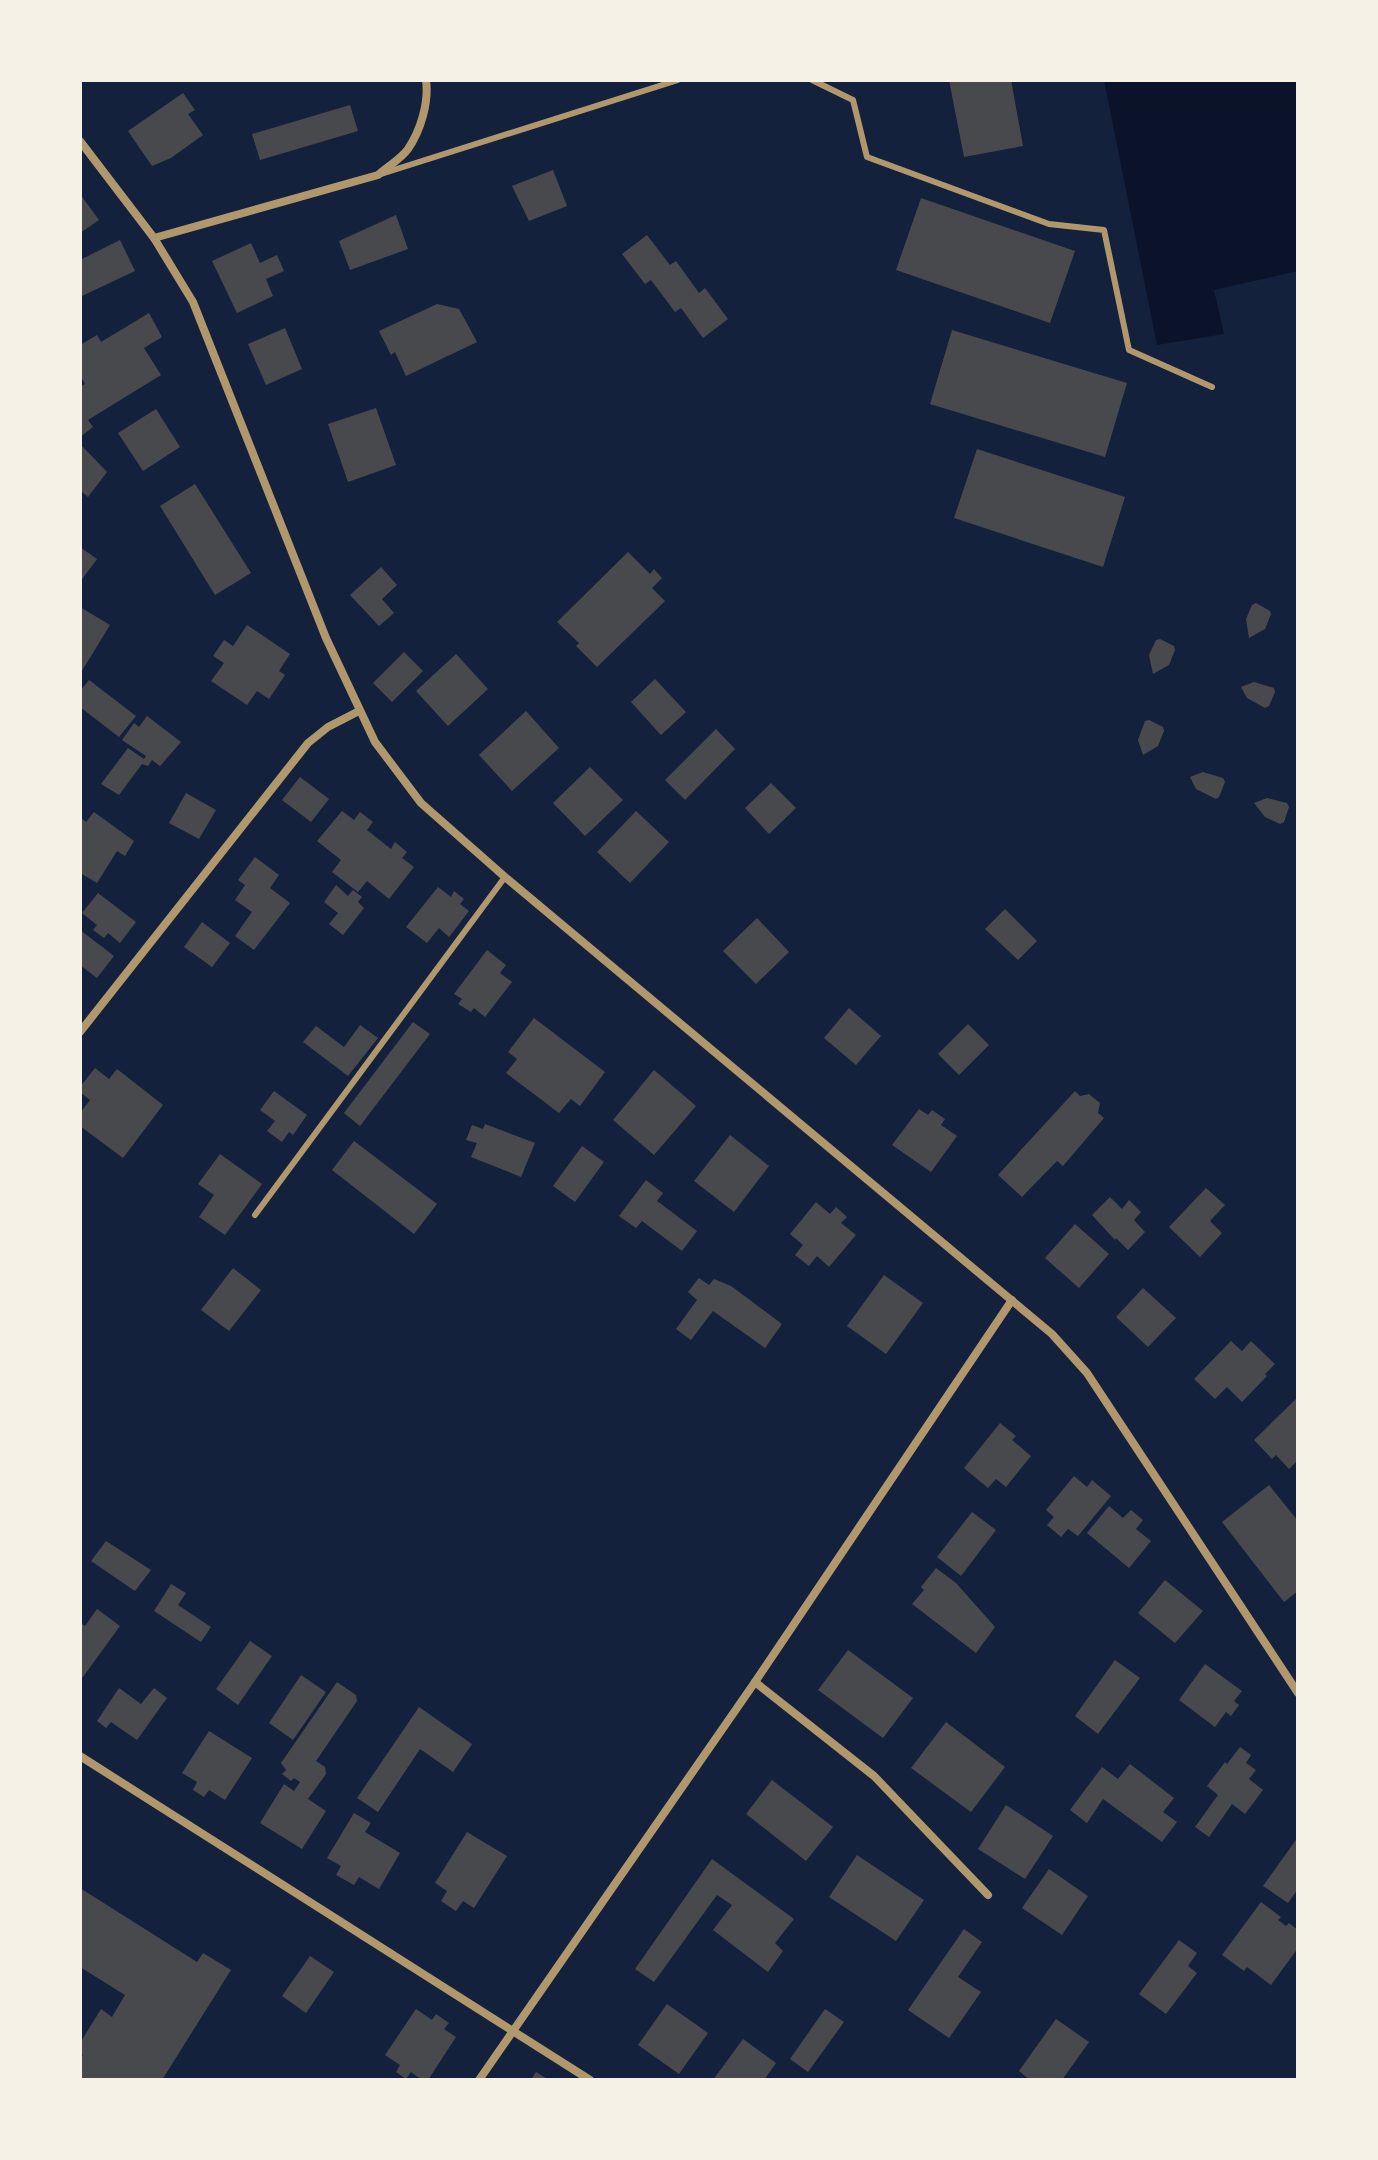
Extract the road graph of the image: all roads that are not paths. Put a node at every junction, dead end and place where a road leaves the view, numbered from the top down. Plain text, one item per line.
1 (426, 80) edge
2 (678, 80) edge
3 (812, 80) edge
4 (80, 141) edge
5 (378, 175) junction
6 (154, 238) junction
7 (1212, 387) dead end
8 (359, 711) junction
9 (505, 877) junction
10 (80, 1032) edge
11 (255, 1215) dead end
12 (1012, 1300) junction
13 (755, 1682) junction
14 (1298, 1693) edge
15 (80, 1756) edge
16 (988, 1895) dead end
17 (513, 2032) junction
18 (479, 2080) edge
19 (590, 2080) edge

1 - 5 street
2 - 5 lane
3 - 7 lane
4 - 6 street
5 - 6 street
6 - 8 street
8 - 9 street
8 - 10 street
9 - 11 lane
9 - 12 street
12 - 13 street
12 - 14 street
13 - 16 street
13 - 17 street
15 - 17 street
17 - 18 street
17 - 19 street

